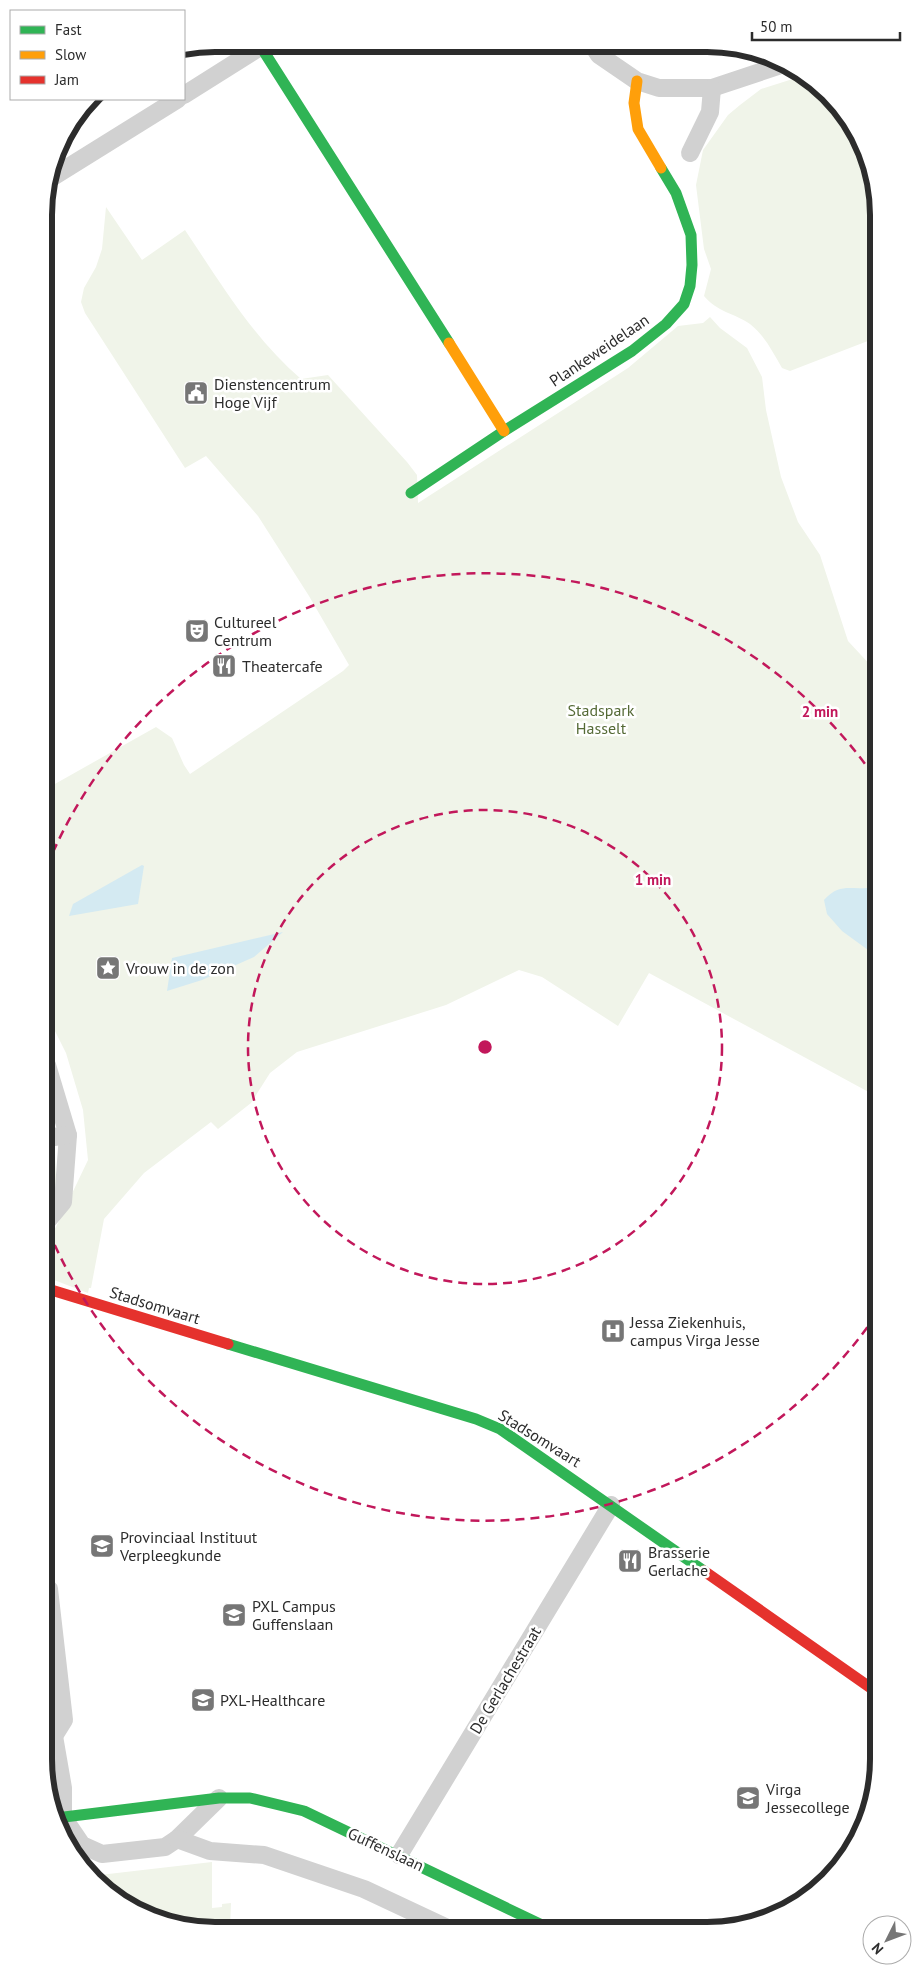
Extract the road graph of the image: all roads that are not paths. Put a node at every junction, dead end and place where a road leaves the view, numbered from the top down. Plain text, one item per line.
1 (597, 52) edge
2 (251, 53) edge
3 (268, 53) edge
4 (774, 67) edge
5 (637, 81) junction
6 (712, 88) junction
7 (185, 94) edge
8 (176, 100) edge
9 (690, 153) dead end
10 (60, 167) edge
11 (504, 431) junction
12 (411, 493) dead end
13 (52, 1083) edge
14 (68, 1134) junction
15 (52, 1137) edge
16 (52, 1215) edge
17 (52, 1290) edge
18 (611, 1505) junction
19 (52, 1616) edge
20 (869, 1687) edge
21 (52, 1734) edge
22 (219, 1798) junction
23 (61, 1810) edge
24 (64, 1818) edge
25 (178, 1839) junction
26 (80, 1851) edge
27 (399, 1854) junction
28 (434, 1922) edge
29 (536, 1922) edge

1 - 5 street
2 - 7 street
3 - 11 street
4 - 6 street
5 - 6 street
5 - 11 street, Plankeweidelaan
6 - 9 street
8 - 10 street
11 - 12 street, Plankeweidelaan
13 - 14 street
14 - 15 street
14 - 16 street
17 - 18 street, Stadsomvaart
18 - 20 street, Stadsomvaart
18 - 27 street, De Gerlachestraat
19 - 21 street
21 - 23 street
22 - 24 street, Guffenslaan
22 - 25 street
22 - 27 street, Guffenslaan
25 - 26 street
25 - 28 street
27 - 29 street, Guffenslaan

